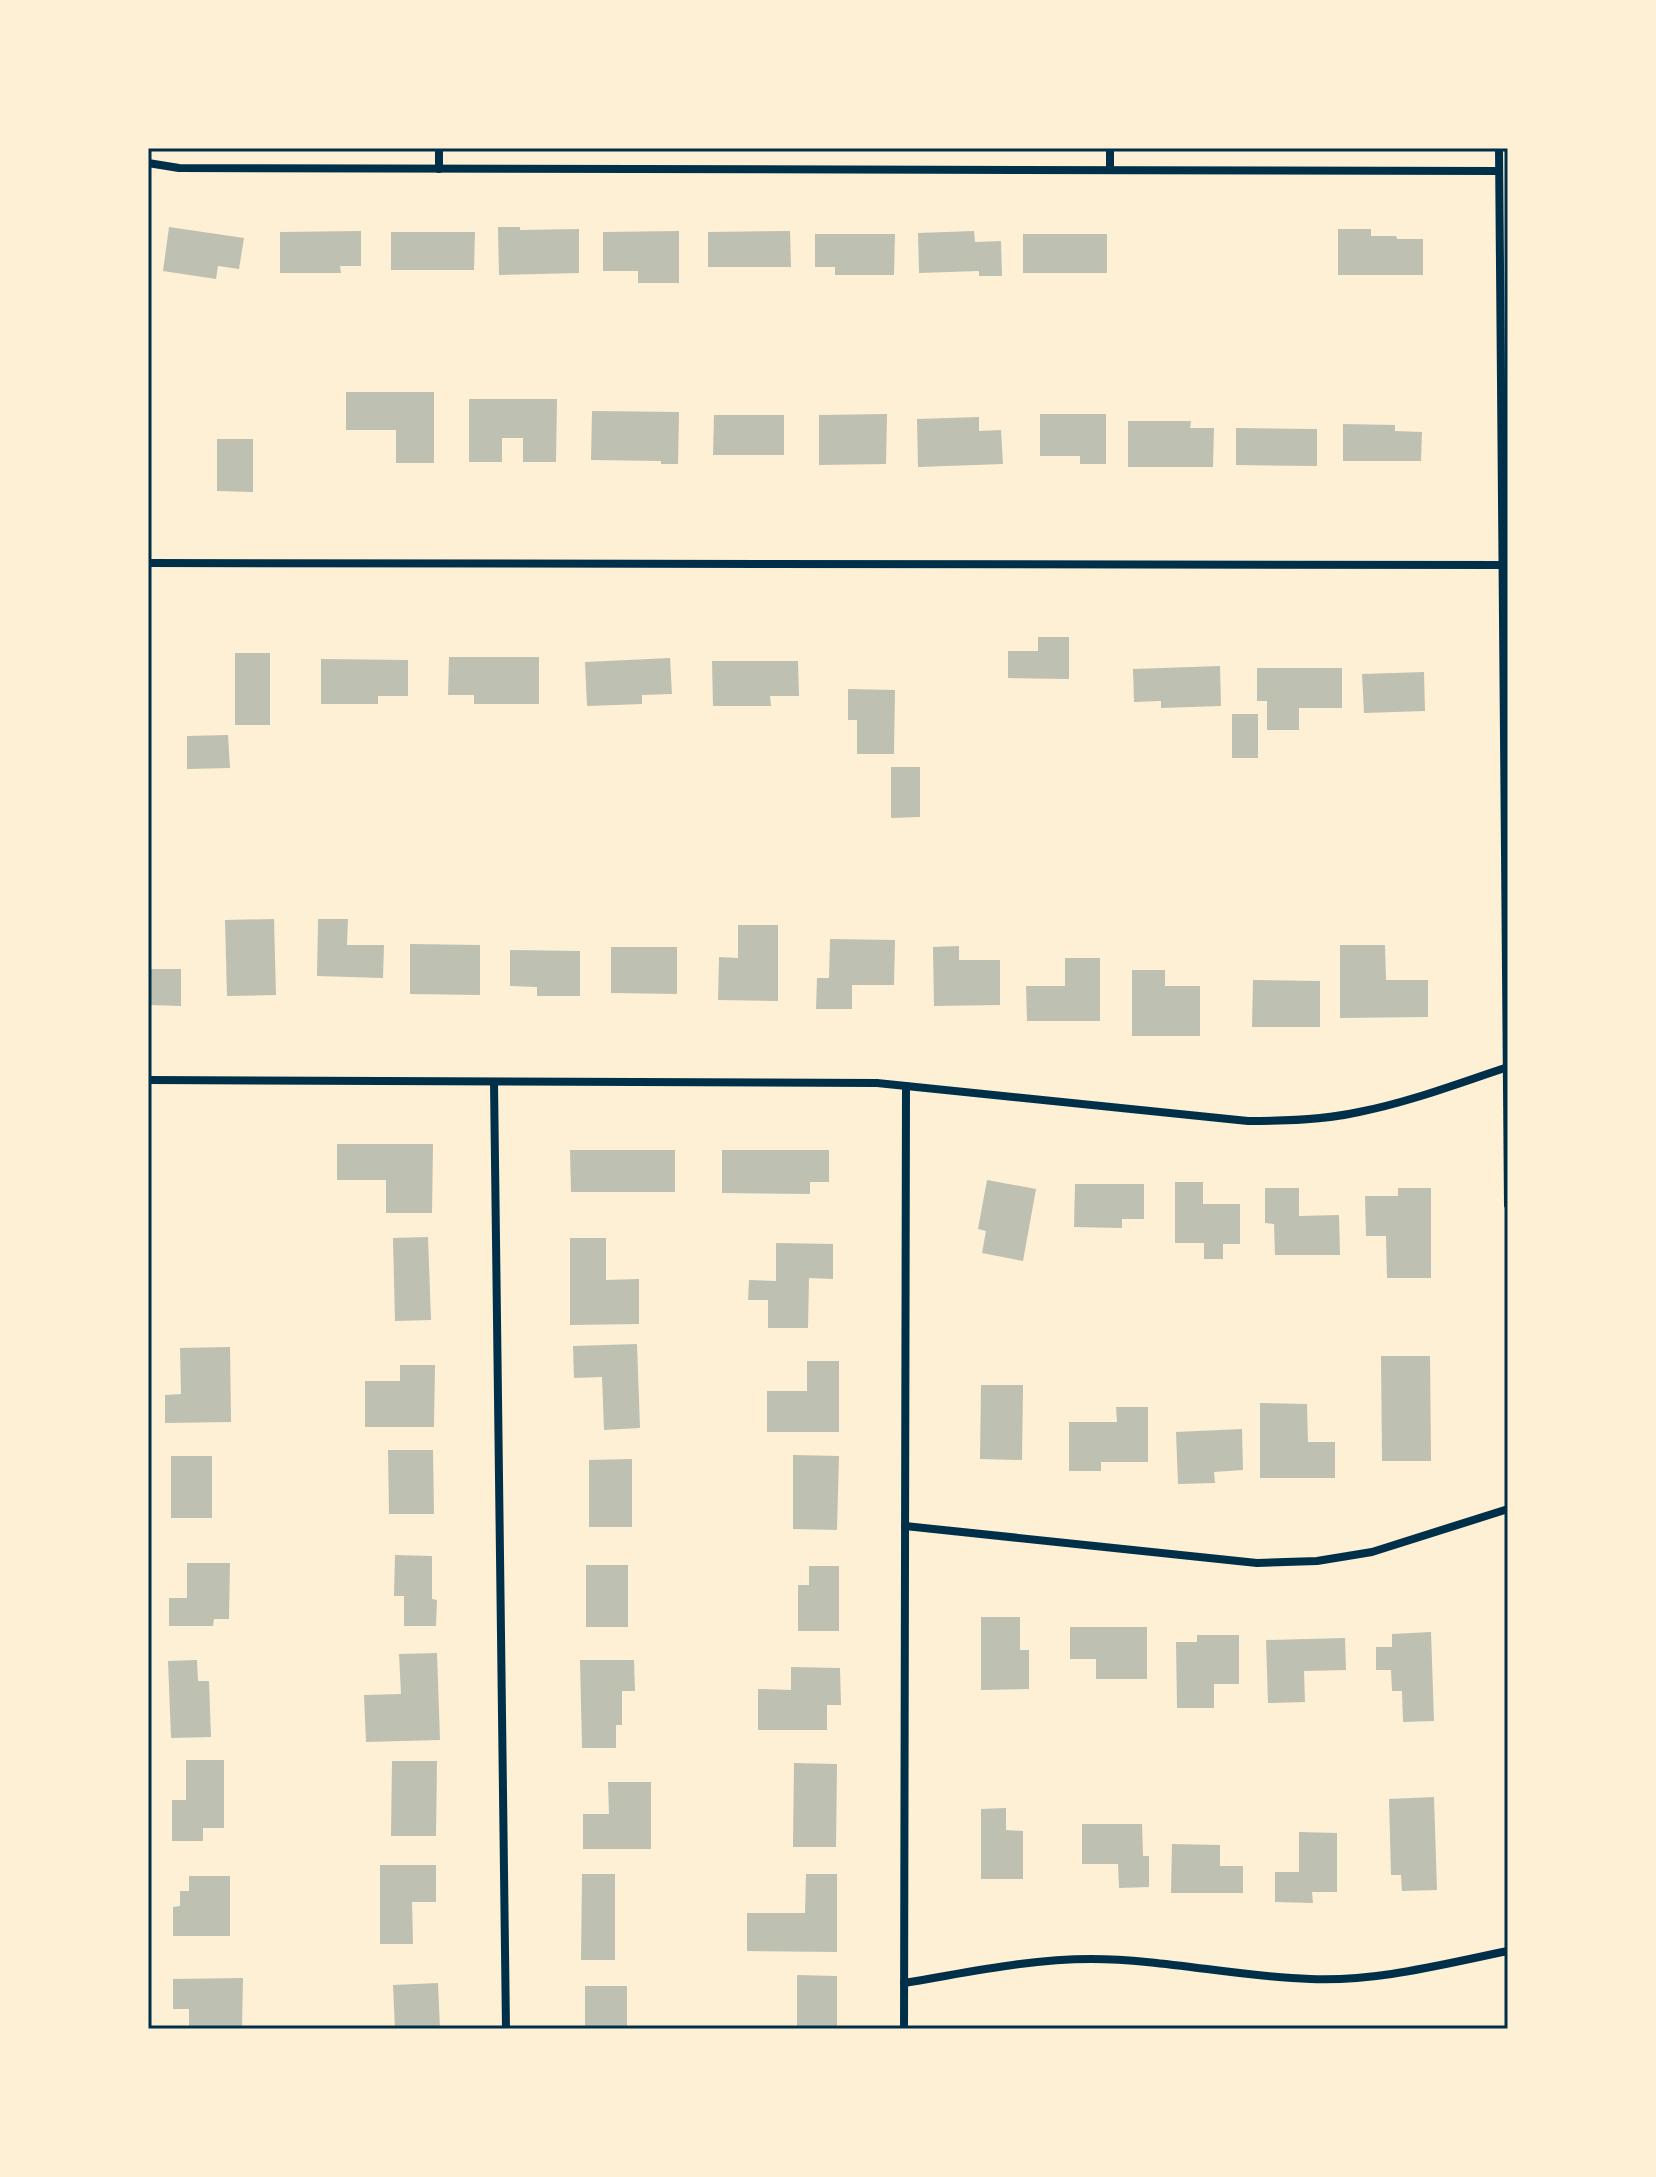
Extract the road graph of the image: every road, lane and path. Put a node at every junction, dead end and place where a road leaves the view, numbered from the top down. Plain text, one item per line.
1 (439, 148) edge
2 (1110, 148) edge
3 (1499, 148) edge
4 (148, 163) edge
5 (439, 169) junction
6 (1110, 170) junction
7 (1499, 171) junction
8 (148, 563) edge
9 (1505, 565) edge
10 (1507, 1067) edge
11 (148, 1080) edge
12 (494, 1082) junction
13 (906, 1086) junction
14 (1508, 1205) edge
15 (1508, 1509) edge
16 (905, 1526) junction
17 (1508, 1951) edge
18 (904, 1983) junction
19 (506, 2029) edge
20 (904, 2029) edge

1 - 5 street
2 - 6 street
3 - 7 street
4 - 5 street
5 - 6 street
6 - 7 street
7 - 9 street
8 - 9 street
9 - 10 street
10 - 13 street
10 - 14 street
11 - 12 street
12 - 13 street
12 - 19 street
13 - 16 street
15 - 16 street
16 - 18 street
17 - 18 street
18 - 20 street

